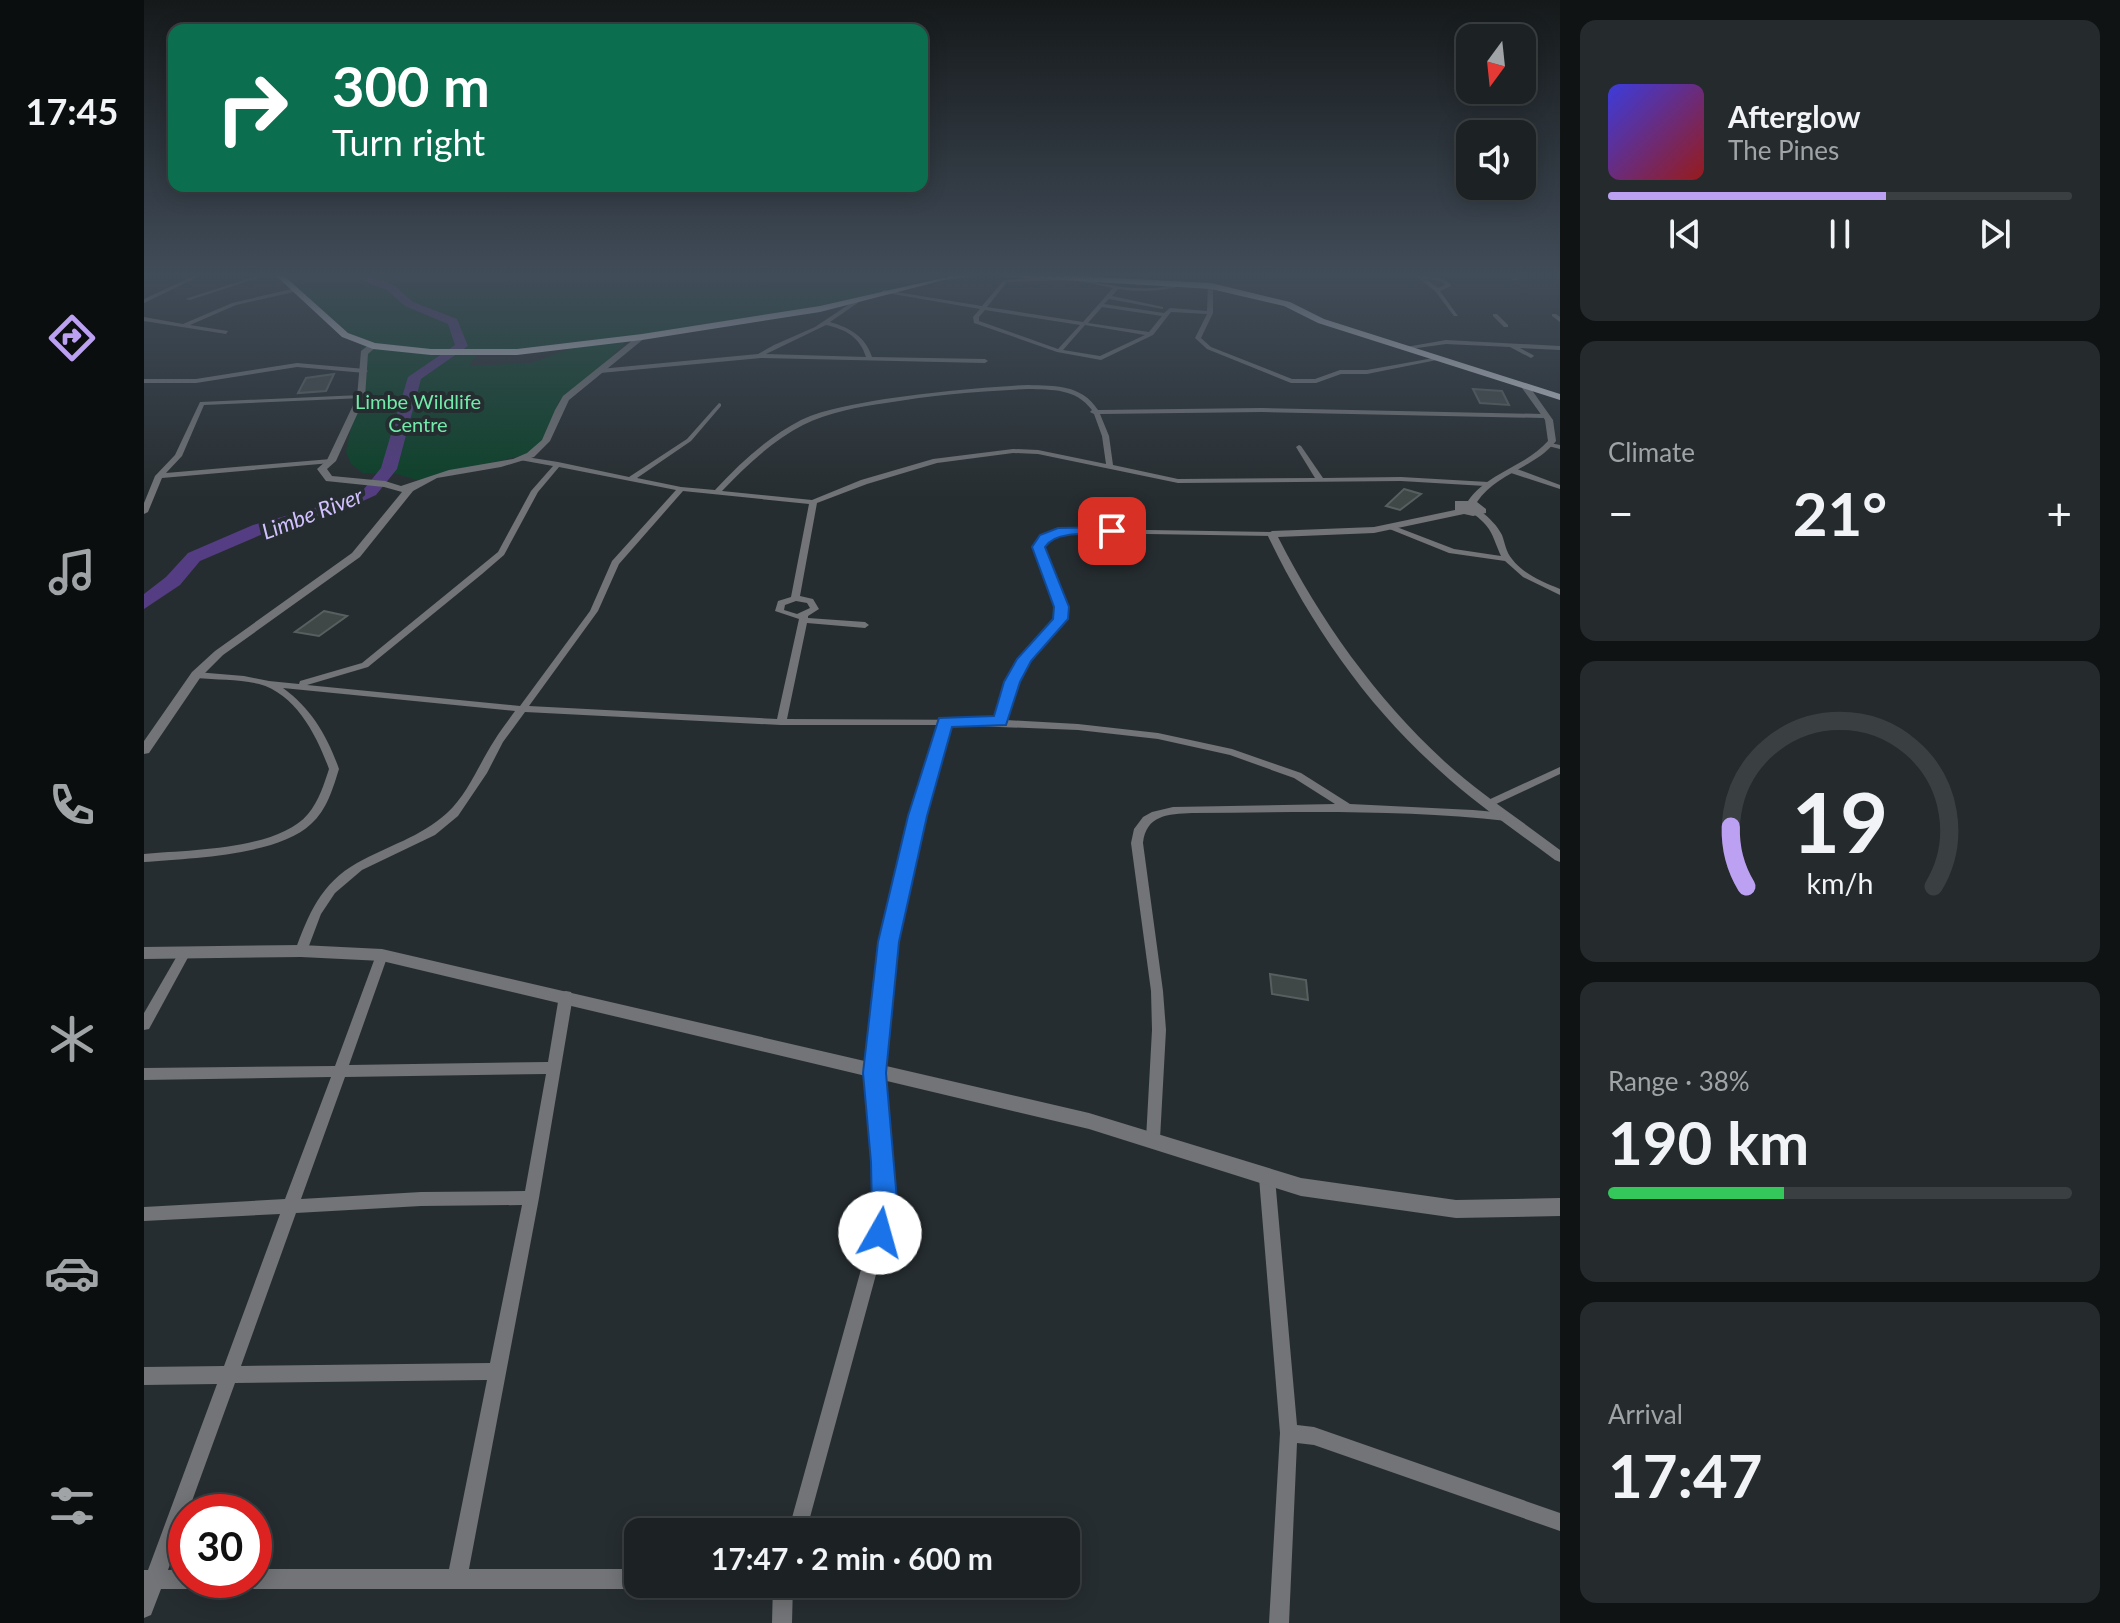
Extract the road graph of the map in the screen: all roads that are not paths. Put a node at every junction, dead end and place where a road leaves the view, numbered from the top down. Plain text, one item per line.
1 (367, 349) edge
2 (399, 349) edge
3 (546, 349) edge
4 (618, 349) edge
5 (629, 349) edge
6 (772, 349) edge
7 (866, 349) edge
8 (1053, 349) edge
9 (1120, 349) edge
10 (1217, 349) edge
11 (1405, 349) edge
12 (1517, 349) edge
13 (1059, 351) joint
14 (621, 356) junction
15 (761, 356) junction
16 (1531, 356) dead end
17 (869, 358) junction
18 (1439, 359) junction
19 (985, 361) dead end
20 (365, 371) junction
21 (600, 371) junction
22 (144, 381) edge
23 (1526, 388) junction
24 (361, 397) junction
25 (1560, 397) edge
26 (719, 405) dead end
27 (1093, 412) junction
28 (1546, 418) junction
29 (1560, 422) edge
30 (1555, 446) edge
31 (1299, 447) dead end
32 (523, 458) junction
33 (331, 461) junction
34 (558, 464) junction
35 (1110, 468) junction
36 (1514, 471) junction
37 (159, 476) junction
38 (1320, 479) junction
39 (629, 480) junction
40 (419, 482) junction
41 (1485, 484) junction
42 (1560, 487) edge
43 (681, 489) junction
44 (716, 493) junction
45 (813, 502) junction
46 (1471, 509) junction
47 (144, 512) edge
48 (1391, 528) junction
49 (1272, 534) junction
50 (1507, 559) junction
51 (1560, 592) edge
52 (795, 598) junction
53 (805, 618) junction
54 (865, 625) dead end
55 (196, 675) junction
56 (269, 684) junction
57 (292, 686) junction
58 (522, 709) junction
59 (1001, 721) junction
60 (781, 722) junction
61 (945, 722) junction
62 (145, 748) edge
63 (1560, 770) edge
64 (1490, 803) junction
65 (1349, 808) junction
66 (1507, 817) junction
67 (1560, 857) edge
68 (144, 858) edge
69 (301, 951) junction
70 (185, 952) junction
71 (144, 953) edge
72 (382, 955) junction
73 (566, 996) junction
74 (144, 1025) edge
75 (552, 1068) junction
76 (874, 1073) junction
77 (144, 1074) edge
78 (340, 1074) junction
79 (1153, 1139) junction
80 (1267, 1178) junction
81 (531, 1198) junction
82 (291, 1207) junction
83 (1560, 1207) edge
84 (144, 1214) edge
85 (498, 1371) junction
86 (144, 1376) edge
87 (228, 1376) junction
88 (1289, 1433) junction
89 (801, 1518) edge
90 (1560, 1523) edge
91 (272, 1579) edge
92 (457, 1579) junction
93 (624, 1579) edge
94 (150, 1580) edge
95 (783, 1598) edge
96 (144, 1608) edge
97 (782, 1623) edge
98 (1279, 1623) edge

1 - 20 street
2 - 3 highway
4 - 14 street
5 - 14 street
6 - 15 street
7 - 17 street
8 - 13 street
9 - 13 street
10 - 18 street
11 - 18 highway
12 - 16 street
14 - 21 street
15 - 17 street
15 - 21 street
17 - 19 street
18 - 23 highway
20 - 22 street
20 - 24 street
21 - 32 street
23 - 25 highway
23 - 28 street
24 - 33 street
24 - 37 street
26 - 39 street
27 - 28 street
27 - 35 street
27 - 44 street
28 - 29 street
28 - 30 street
30 - 36 street
31 - 38 street
32 - 34 street
32 - 40 street
33 - 37 street
33 - 40 street
34 - 39 street
34 - 57 street
35 - 38 street
35 - 45 street
36 - 41 street
36 - 42 street
37 - 47 street
38 - 41 street
39 - 43 street
40 - 55 street
41 - 46 street
43 - 44 street
43 - 58 street
44 - 45 street
45 - 52 street
46 - 48 street
46 - 50 street
48 - 49 street
48 - 50 street
49 - 59 street
49 - 64 street
50 - 51 street
52 - 53 street
52 - 53 street
53 - 54 street
53 - 60 street
55 - 56 street
55 - 62 street
56 - 57 street
56 - 68 street
57 - 58 street
58 - 60 street
58 - 69 street
59 - 61 street
59 - 65 street
60 - 61 street
61 - 76 street
63 - 64 street
64 - 66 street
65 - 66 street
65 - 79 street
66 - 67 street
69 - 70 street
69 - 72 street
70 - 71 street
70 - 74 street
72 - 73 street
72 - 78 street
73 - 75 street
73 - 76 street
75 - 78 street
75 - 81 street
76 - 79 street
76 - 89 street
77 - 78 street
78 - 82 street
79 - 80 street
80 - 83 street
80 - 88 street
81 - 82 street
81 - 85 street
82 - 84 street
82 - 87 street
85 - 87 street
85 - 92 street
86 - 87 street
87 - 94 street
88 - 90 street
88 - 98 street
91 - 92 street
92 - 93 street
94 - 96 street
95 - 97 street

